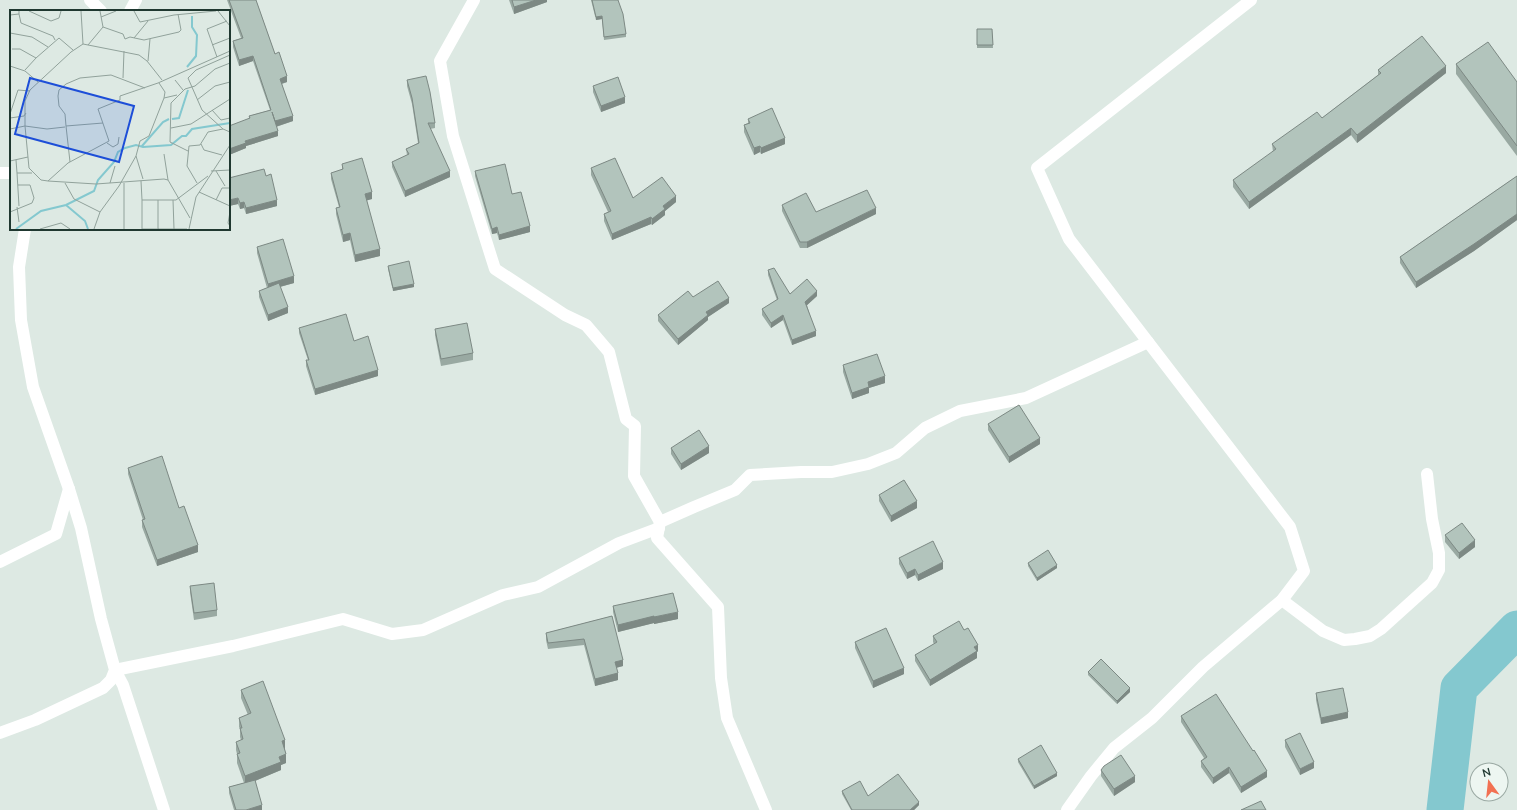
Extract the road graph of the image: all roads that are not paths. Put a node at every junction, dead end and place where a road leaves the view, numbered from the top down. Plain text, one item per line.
1 (90, 0) edge
2 (136, 0) edge
3 (474, 0) edge
4 (1251, 0) edge
5 (100, 10) edge
6 (131, 10) edge
7 (24, 230) edge
8 (1148, 342) junction
9 (1427, 474) dead end
10 (69, 489) junction
11 (660, 526) junction
12 (0, 562) edge
13 (1282, 600) junction
14 (115, 670) junction
15 (0, 733) edge
16 (164, 810) edge
17 (766, 810) edge
18 (1067, 810) edge

1 - 5 street
2 - 6 street
3 - 11 street
4 - 8 street
7 - 10 street
8 - 11 street
8 - 13 street
9 - 13 street
10 - 12 street
10 - 14 street
11 - 14 street
11 - 17 street
13 - 18 street
14 - 15 street
14 - 16 street

